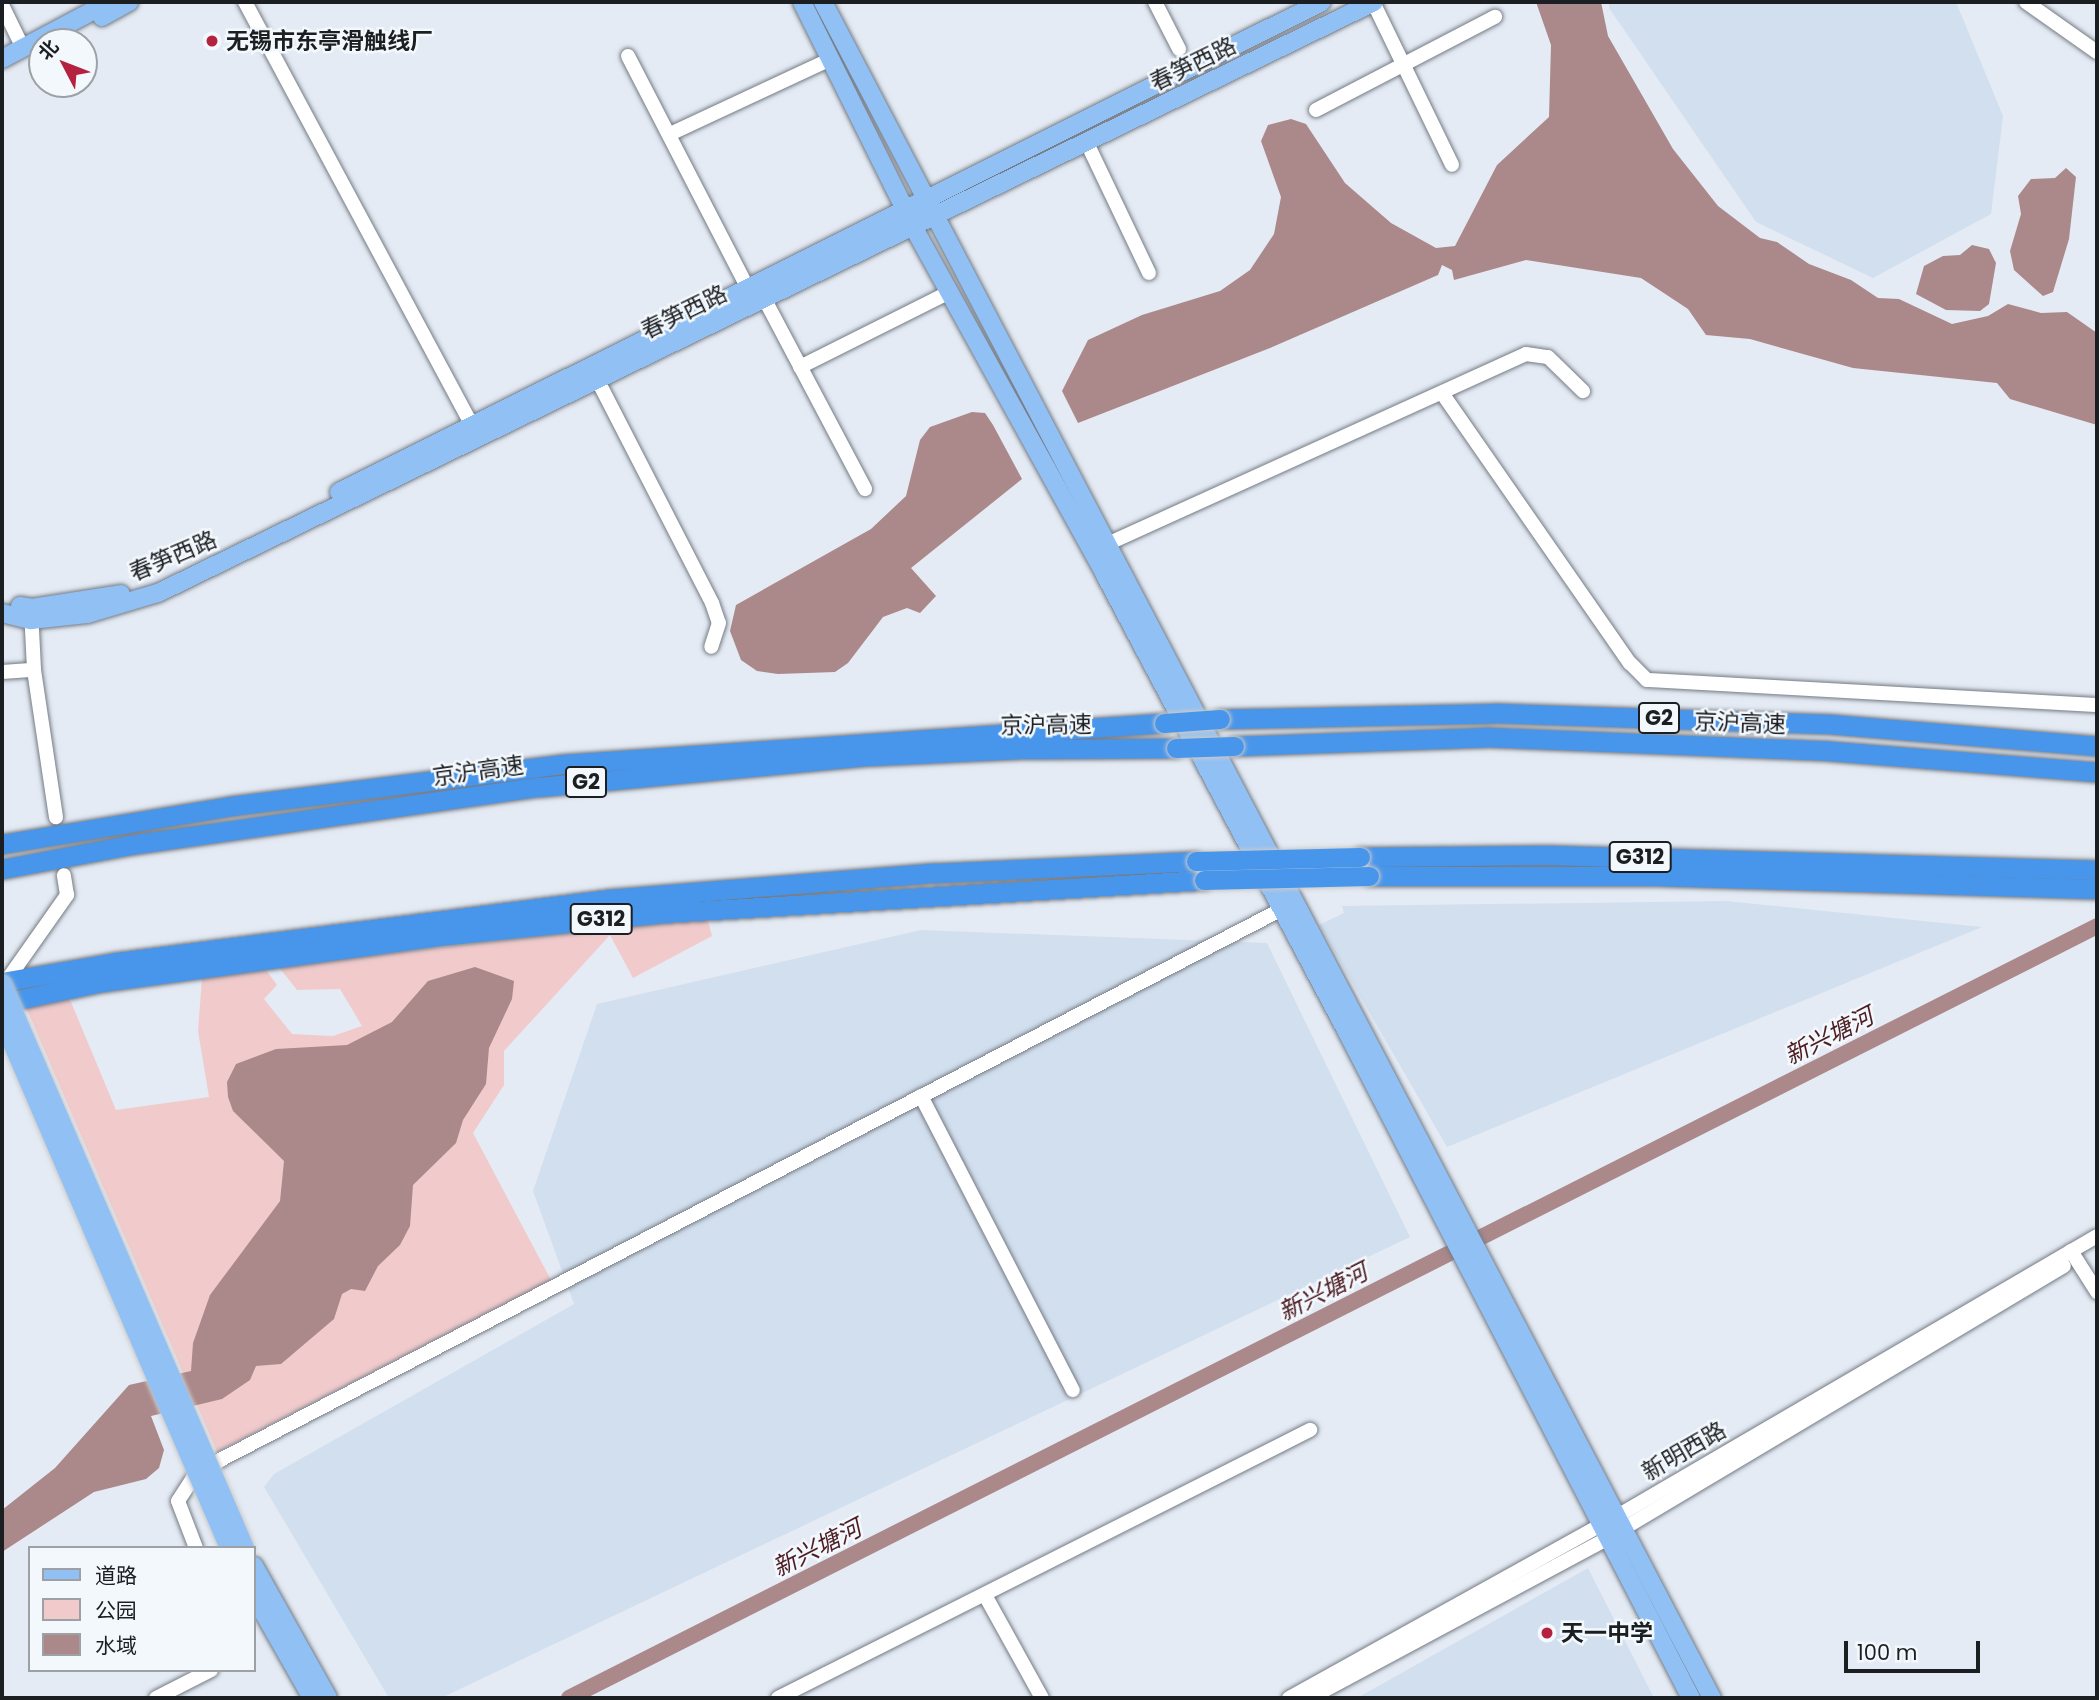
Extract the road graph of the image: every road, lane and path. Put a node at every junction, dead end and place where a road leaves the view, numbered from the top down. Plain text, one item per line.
1 (109, 2) edge
2 (129, 2) edge
3 (245, 2) edge
4 (802, 2) edge
5 (822, 2) edge
6 (1155, 2) edge
7 (1322, 2) edge
8 (1373, 2) edge
9 (2026, 2) edge
10 (2, 5) edge
11 (1495, 17) dead end
12 (1277, 24) junction
13 (82, 28) edge
14 (1287, 45) junction
15 (23, 48) junction
16 (1179, 49) dead end
17 (2097, 52) edge
18 (628, 56) dead end
19 (28, 58) edge
20 (2, 59) edge
21 (831, 59) junction
22 (1402, 63) junction
23 (2, 72) edge
24 (1316, 110) dead end
25 (670, 134) junction
26 (1087, 143) junction
27 (1452, 166) dead end
28 (923, 197) junction
29 (904, 208) junction
30 (934, 218) junction
31 (914, 227) junction
32 (1149, 273) dead end
33 (747, 287) junction
34 (950, 292) junction
35 (765, 300) junction
36 (800, 367) junction
37 (598, 382) junction
38 (1583, 391) dead end
39 (1442, 393) junction
40 (475, 431) junction
41 (865, 489) dead end
42 (1105, 545) junction
43 (2, 602) edge
44 (2, 613) edge
45 (31, 614) junction
46 (710, 647) dead end
47 (34, 670) junction
48 (2, 671) edge
49 (2097, 705) edge
50 (2097, 746) edge
51 (2097, 772) edge
52 (56, 817) dead end
53 (2, 844) edge
54 (2, 869) edge
55 (2097, 870) edge
56 (64, 874) dead end
57 (1919, 877) junction
58 (2097, 889) edge
59 (1282, 909) junction
60 (3, 984) edge
61 (2, 1003) edge
62 (2, 1020) edge
63 (921, 1096) junction
64 (2097, 1236) edge
65 (2097, 1247) edge
66 (2073, 1255) junction
67 (2097, 1292) edge
68 (1073, 1390) dead end
69 (1310, 1430) dead end
70 (1621, 1521) junction
71 (1603, 1532) junction
72 (195, 1546) edge
73 (228, 1546) edge
74 (243, 1546) edge
75 (256, 1570) edge
76 (986, 1597) junction
77 (256, 1600) edge
78 (207, 1672) edge
79 (156, 1698) edge
80 (312, 1698) edge
81 (328, 1698) edge
82 (778, 1698) edge
83 (1042, 1698) edge
84 (1289, 1698) edge
85 (1310, 1698) edge
86 (1691, 1698) edge
87 (1712, 1698) edge

1 - 15 main road
2 - 13 main road
3 - 40 street
4 - 21 main road
5 - 28 main road
6 - 16 street
7 - 12 main road, 春笋西路
8 - 14 main road, 春笋西路
8 - 22 street
9 - 17 street
10 - 15 street
11 - 22 street
12 - 14 main road
12 - 28 main road, 春笋西路
14 - 26 main road, 春笋西路
15 - 20 main road
18 - 25 street
19 - 23 main road
21 - 25 street
21 - 29 main road
22 - 24 street
22 - 27 street
25 - 33 street
26 - 30 main road, 春笋西路
26 - 32 street
28 - 29 main road, 春笋西路
28 - 30 main road
29 - 31 main road
29 - 33 main road, 春笋西路
30 - 31 main road, 春笋西路
30 - 42 main road
31 - 34 main road
31 - 35 main road, 春笋西路
33 - 40 main road, 春笋西路
34 - 36 street
34 - 59 main road
35 - 36 street
35 - 37 main road, 春笋西路
36 - 41 street
37 - 40 main road, 春笋西路
37 - 46 street
38 - 39 street
39 - 42 street
39 - 49 street
40 - 45 main road, 春笋西路
42 - 70 main road
43 - 45 main road, 春笋西路
44 - 45 main road, 春笋西路
45 - 47 street
47 - 48 street
47 - 52 street
50 - 53 highway, 京沪高速 / G2, bridge
51 - 54 highway, 京沪高速 / G2, bridge
55 - 57 highway, G312
56 - 60 street
57 - 58 highway, G312
57 - 60 highway, G312, bridge
57 - 61 highway, G312, bridge
59 - 63 street
59 - 71 main road
60 - 74 main road, bridge
62 - 73 main road, bridge
63 - 68 street
63 - 72 street
64 - 66 street, 新明西路
65 - 66 street, 新明西路
66 - 67 street
66 - 70 street, 新明西路
69 - 76 street
70 - 71 street, 新明西路
70 - 87 main road
71 - 84 street, 新明西路
71 - 85 street, 新明西路
71 - 86 main road
75 - 81 main road
76 - 82 street
76 - 83 street
77 - 80 main road
78 - 79 street

